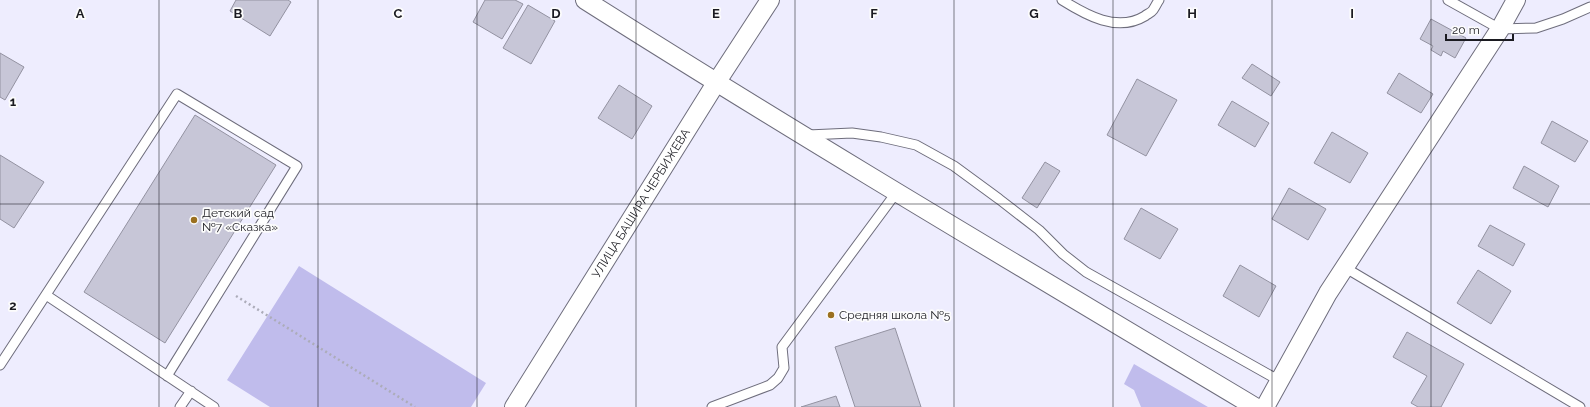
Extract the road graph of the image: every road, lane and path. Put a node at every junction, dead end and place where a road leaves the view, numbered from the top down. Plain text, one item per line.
1 (585, 0) edge
2 (770, 0) edge
3 (1062, 0) edge
4 (1159, 0) edge
5 (1448, 0) edge
6 (1516, 0) edge
7 (1590, 7) edge
8 (1500, 29) junction
9 (716, 83) junction
10 (802, 135) junction
11 (896, 193) junction
12 (1344, 267) junction
13 (222, 287) junction
14 (46, 295) junction
15 (0, 365) edge
16 (167, 376) junction
17 (1280, 381) junction
18 (191, 391) junction
19 (180, 407) edge
20 (214, 407) edge
21 (415, 407) edge
22 (514, 407) edge
23 (712, 407) edge
24 (1255, 407) edge
25 (1264, 407) edge
26 (1580, 407) edge

1 - 9 street
2 - 9 street, УЛИЦА БАШИРА ЧЕРБИЖЕВА
3 - 4 lane
5 - 8 lane
6 - 8 street
7 - 8 lane
8 - 12 street
9 - 10 street
9 - 22 street, УЛИЦА БАШИРА ЧЕРБИЖЕВА
10 - 11 street
10 - 17 lane
11 - 23 lane
11 - 24 street
12 - 17 street
12 - 26 lane
13 - 14 lane
13 - 16 lane
13 - 21 path
14 - 15 lane
14 - 16 lane
16 - 18 lane
17 - 25 street
18 - 19 lane
18 - 20 lane

